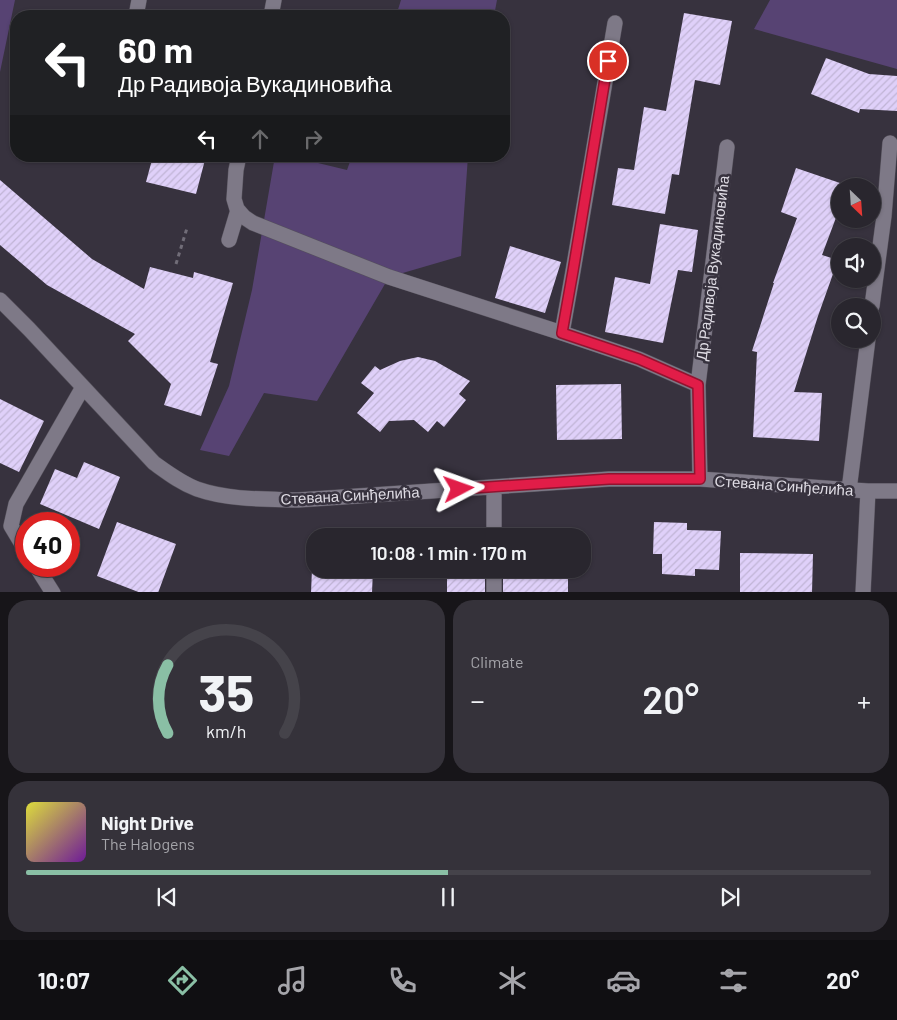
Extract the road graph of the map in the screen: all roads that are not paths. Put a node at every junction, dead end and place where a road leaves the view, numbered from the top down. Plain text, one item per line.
1 (614, 23) dead end
2 (890, 143) dead end
3 (728, 146) dead end
4 (237, 163) edge
5 (238, 210) junction
6 (890, 217) edge
7 (229, 240) dead end
8 (874, 298) edge
9 (0, 300) edge
10 (562, 333) junction
11 (867, 348) edge
12 (698, 385) junction
13 (84, 387) junction
14 (700, 479) junction
15 (494, 487) junction
16 (849, 490) junction
17 (868, 491) junction
18 (897, 491) edge
19 (494, 528) edge
20 (15, 533) edge
21 (44, 577) edge
22 (494, 578) edge
23 (54, 592) edge
24 (494, 592) edge
25 (863, 592) edge

1 - 10 street
2 - 6 street
3 - 12 street, Др Радивоја Вукадиновића
4 - 5 street
5 - 7 street
5 - 10 street
6 - 8 street
9 - 13 street, Стевана Синђелића
10 - 12 street
11 - 16 street
12 - 14 street, Др Радивоја Вукадиновића
13 - 15 street, Стевана Синђелића
13 - 20 street
14 - 15 street, Стевана Синђелића
14 - 16 street, Стевана Синђелића
15 - 19 street
16 - 17 street, Стевана Синђелића
17 - 18 street, Стевана Синђелића
17 - 25 street
21 - 23 street
22 - 24 street

